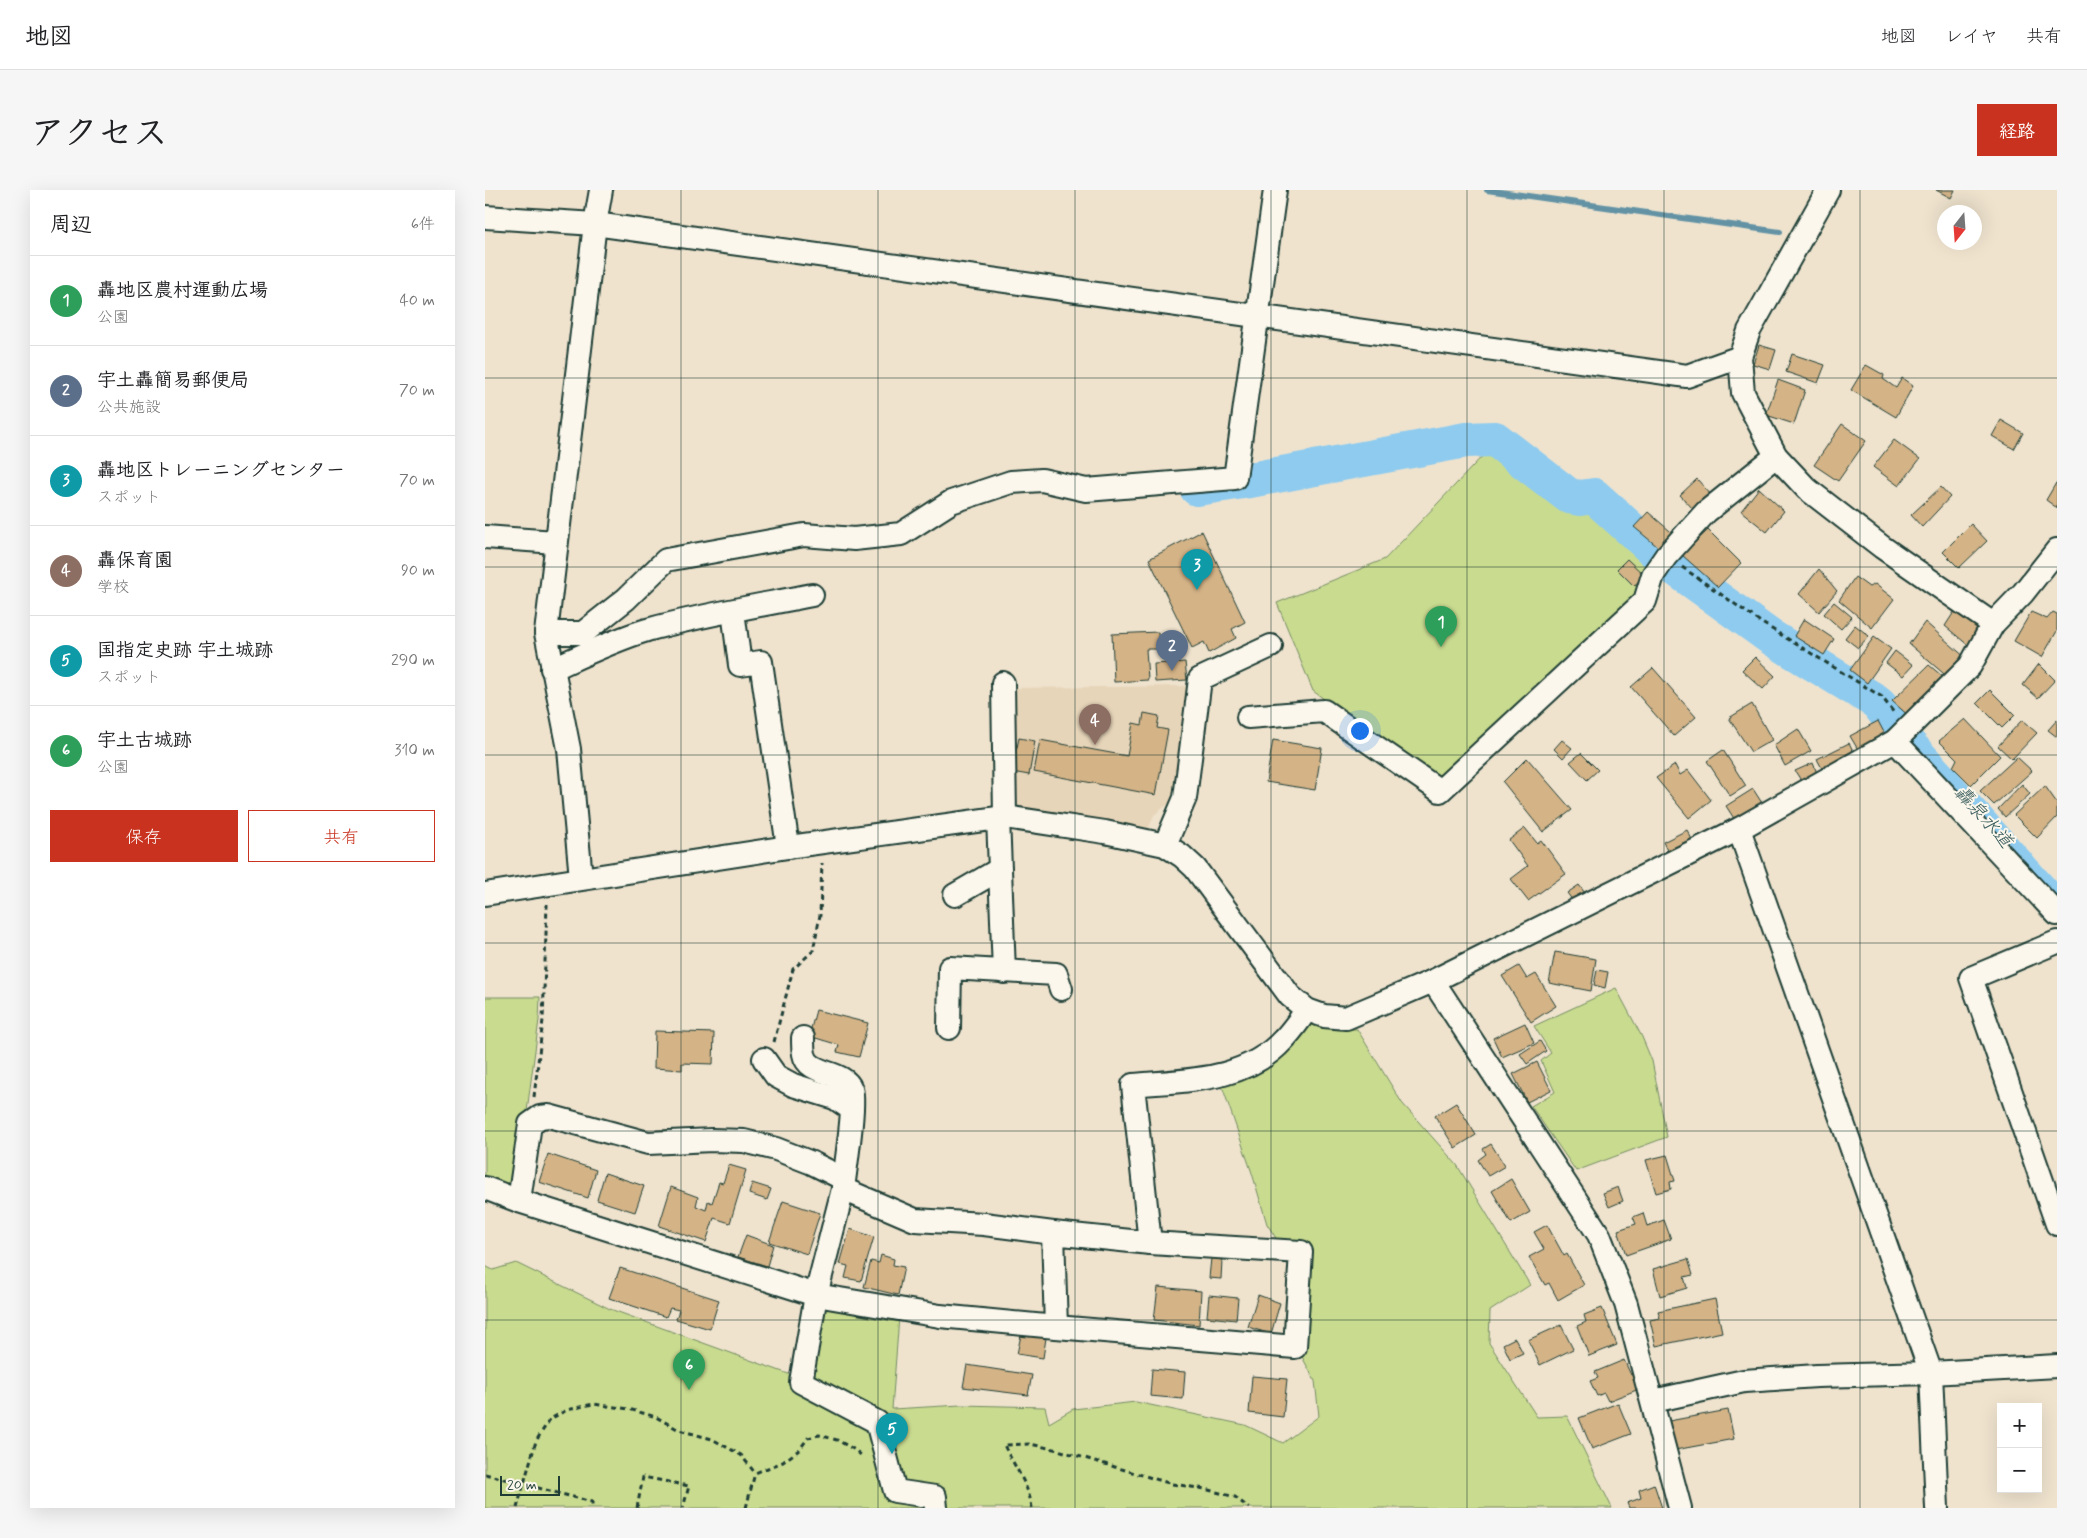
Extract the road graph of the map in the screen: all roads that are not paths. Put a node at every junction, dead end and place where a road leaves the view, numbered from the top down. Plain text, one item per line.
1 (601, 190) edge
2 (1275, 190) edge
3 (1828, 190) edge
4 (485, 217) edge
5 (595, 224) junction
6 (1258, 315) junction
7 (1740, 357) junction
8 (1776, 456) junction
9 (485, 537) edge
10 (556, 542) junction
11 (2057, 550) edge
12 (812, 596) dead end
13 (733, 611) junction
14 (1993, 624) junction
15 (545, 633) junction
16 (1271, 646) dead end
17 (552, 669) junction
18 (1003, 683) dead end
19 (1248, 717) dead end
20 (1901, 735) junction
21 (1001, 818) junction
22 (1739, 829) junction
23 (1165, 845) junction
24 (788, 847) junction
25 (1000, 869) junction
26 (581, 878) junction
27 (485, 894) edge
28 (955, 895) dead end
29 (2057, 914) edge
30 (2057, 942) edge
31 (1005, 972) junction
32 (1433, 982) junction
33 (1061, 989) dead end
34 (1307, 1010) junction
35 (949, 1028) dead end
36 (803, 1038) dead end
37 (770, 1068) road end
38 (851, 1109) junction
39 (843, 1184) junction
40 (485, 1188) edge
41 (519, 1201) junction
42 (2057, 1224) edge
43 (1053, 1233) junction
44 (1150, 1243) junction
45 (816, 1295) junction
46 (1056, 1327) junction
47 (2057, 1366) edge
48 (1931, 1373) junction
49 (1653, 1401) junction
50 (936, 1508) edge
51 (1680, 1508) edge
52 (1937, 1508) edge

1 - 5 street
2 - 6 street
3 - 7 street
4 - 5 street
5 - 6 street
5 - 10 street
6 - 7 street
6 - 15 street
7 - 8 street
8 - 14 street
8 - 19 street
9 - 10 street
10 - 15 street
11 - 14 street
12 - 13 street
13 - 17 street
13 - 24 street
14 - 20 street
15 - 17 street
16 - 23 street
17 - 26 street
18 - 21 street
20 - 22 street
20 - 29 street
21 - 23 street
21 - 24 street
21 - 25 street
22 - 32 street
22 - 48 street
23 - 34 street
24 - 26 street
25 - 28 street
25 - 31 street
26 - 27 street
30 - 42 street
31 - 33 street
31 - 35 street
32 - 34 street
32 - 49 street
34 - 44 street
36 - 38 street
37 - 38 street
38 - 39 street
39 - 41 street
39 - 43 street
39 - 45 street
40 - 41 street
41 - 45 street
43 - 44 street
43 - 46 street
44 - 46 street
45 - 46 street
45 - 50 street
47 - 48 street
48 - 49 street
48 - 52 street
49 - 51 street

